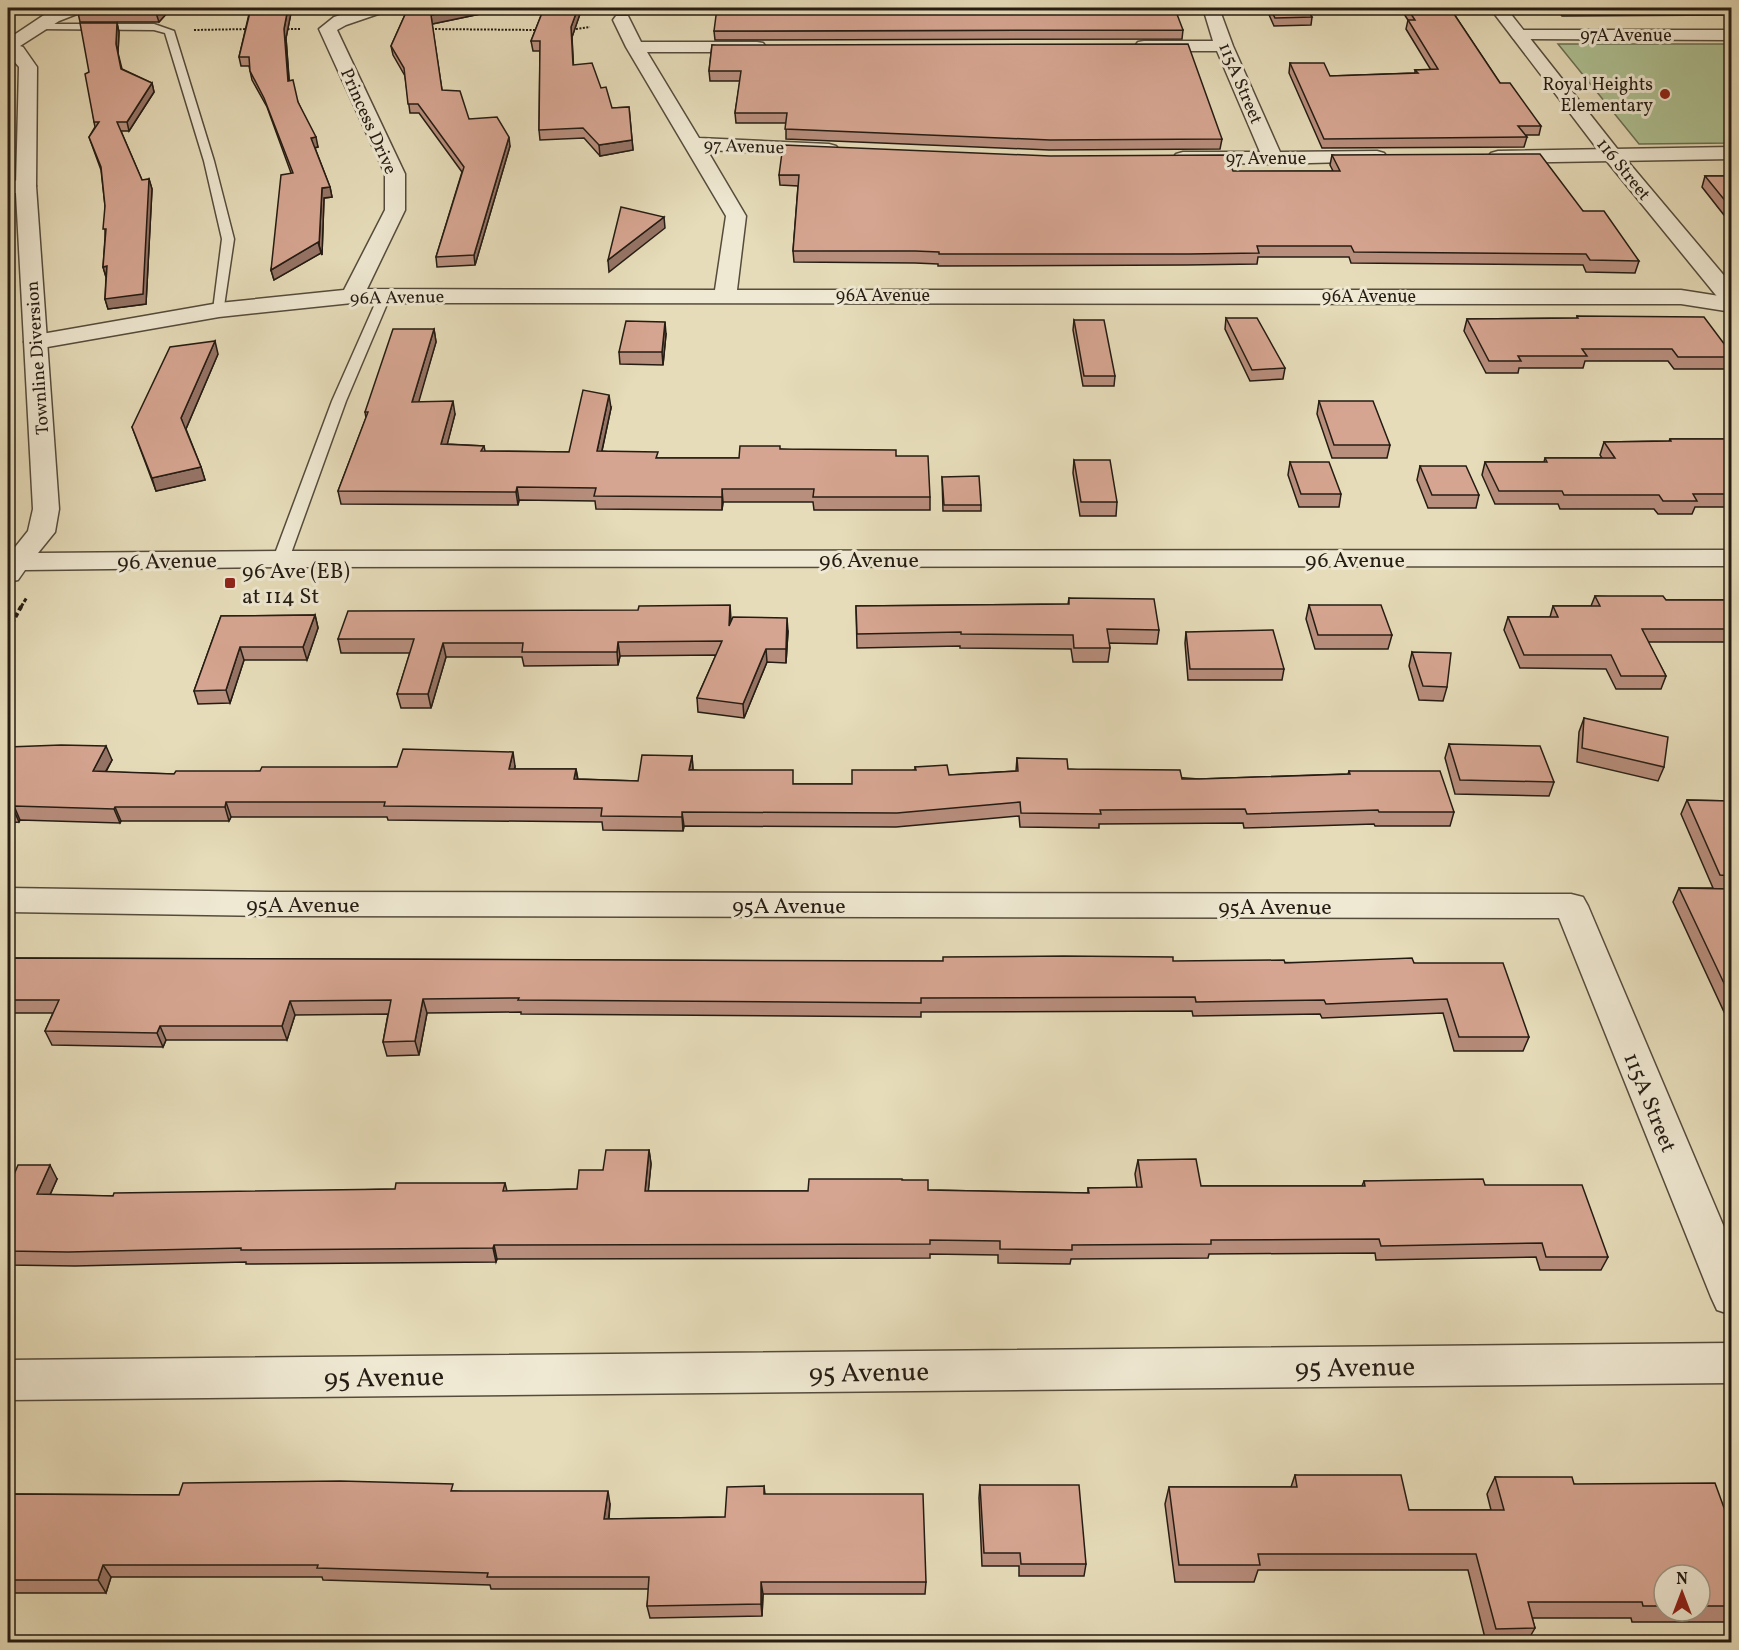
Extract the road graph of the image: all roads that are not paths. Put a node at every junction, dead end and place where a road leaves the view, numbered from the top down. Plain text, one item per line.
1 (76, 8) edge
2 (378, 8) edge
3 (1211, 8) edge
4 (1498, 8) edge
5 (622, 20) dead end
6 (39, 26) junction
7 (1520, 35) junction
8 (1731, 35) edge
9 (1130, 46) edge
10 (1224, 46) junction
11 (8, 47) edge
12 (635, 47) junction
13 (778, 47) edge
14 (692, 144) junction
15 (851, 150) edge
16 (1731, 153) edge
17 (1612, 155) junction
18 (1392, 157) edge
19 (1475, 157) edge
20 (1167, 158) edge
21 (1273, 158) junction
22 (17, 186) edge
23 (725, 295) junction
24 (352, 296) junction
25 (384, 297) junction
26 (1731, 300) edge
27 (1731, 305) edge
28 (219, 310) junction
29 (36, 342) junction
30 (1731, 558) edge
31 (281, 559) junction
32 (11, 566) edge
33 (8, 900) edge
34 (1571, 906) joint
35 (1731, 1297) edge
36 (1731, 1363) edge
37 (8, 1380) edge

1 - 6 street
2 - 24 street, Princess Drive
3 - 10 street, 115A Street
4 - 7 street, 116 Street
5 - 12 street
6 - 11 street
6 - 28 lane
7 - 8 street, 97A Avenue
7 - 17 street, 116 Street
9 - 10 street
10 - 21 street, 115A Street
11 - 22 street, Townline Diversion
12 - 13 street
12 - 14 street
14 - 15 street, 97 Avenue
14 - 23 street
16 - 17 street
17 - 19 street
17 - 26 street, 116 Street
18 - 21 street, 97 Avenue
20 - 21 street, 97 Avenue
22 - 29 street, Townline Diversion
23 - 25 street, 96A Avenue
23 - 27 street, 96A Avenue
24 - 25 street, 96A Avenue
24 - 28 street, 96A Avenue
25 - 31 lane
28 - 29 street, 96A Avenue
29 - 32 street, Townline Diversion
30 - 31 street, 96 Avenue
31 - 32 street, 96 Avenue
33 - 34 street, 95A Avenue
34 - 35 street, 115A Street
36 - 37 street, 95 Avenue

